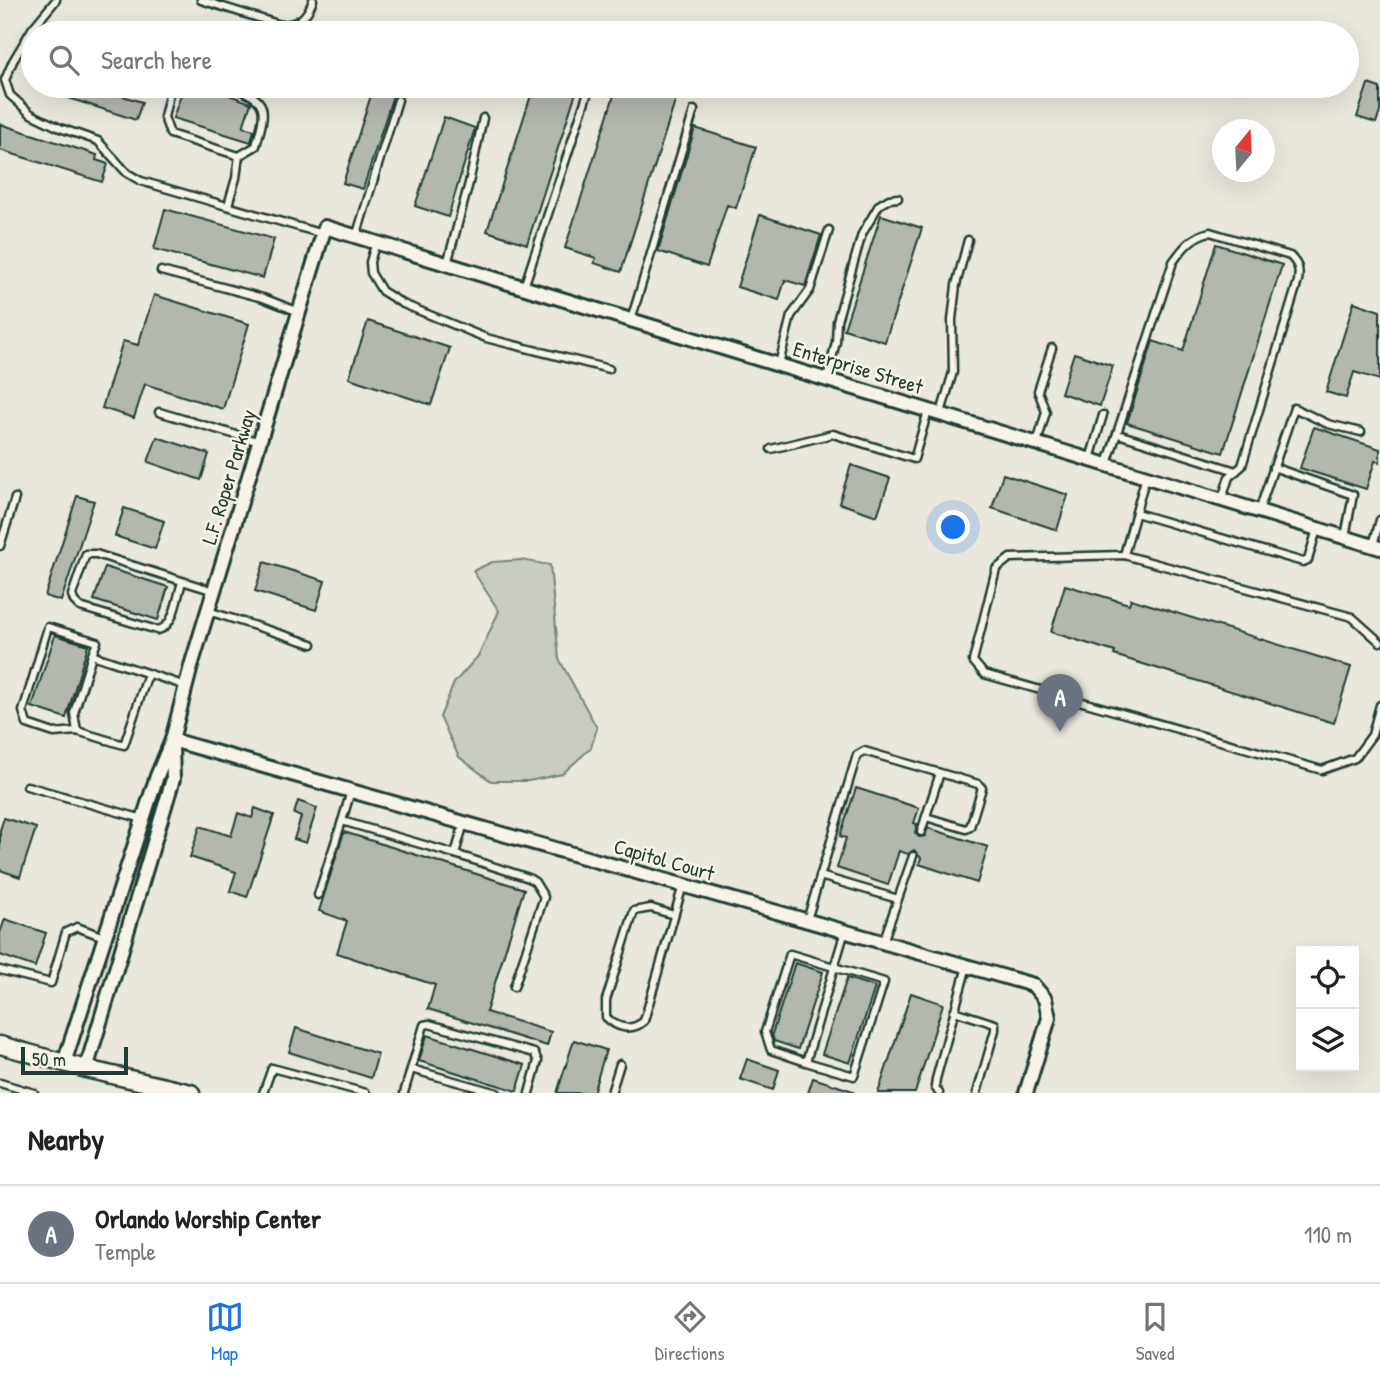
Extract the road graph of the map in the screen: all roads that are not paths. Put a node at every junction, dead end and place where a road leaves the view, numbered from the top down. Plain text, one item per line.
1 (56, 0) edge
2 (201, 0) edge
3 (313, 0) edge
4 (39, 21) edge
5 (268, 21) edge
6 (298, 21) edge
7 (21, 48) edge
8 (168, 98) edge
9 (257, 98) edge
10 (586, 98) edge
11 (398, 100) dead end
12 (694, 110) dead end
13 (483, 118) dead end
14 (239, 156) junction
15 (898, 198) dead end
16 (228, 205) junction
17 (324, 230) junction
18 (829, 230) dead end
19 (356, 237) junction
20 (968, 240) dead end
21 (376, 243) junction
22 (447, 264) junction
23 (161, 271) dead end
24 (524, 287) junction
25 (299, 312) junction
26 (631, 320) junction
27 (1052, 348) dead end
28 (779, 364) junction
29 (609, 369) dead end
30 (827, 379) junction
31 (159, 411) dead end
32 (935, 411) junction
33 (1102, 415) dead end
34 (1361, 432) dead end
35 (1118, 434) junction
36 (260, 442) junction
37 (1037, 443) junction
38 (771, 449) dead end
39 (1090, 459) junction
40 (1107, 464) junction
41 (1273, 467) junction
42 (1236, 471) junction
43 (1146, 476) junction
44 (15, 498) dead end
45 (1222, 499) junction
46 (1259, 511) junction
47 (1136, 513) junction
48 (1380, 520) edge
49 (1317, 528) junction
50 (1345, 537) junction
51 (0, 546) edge
52 (1377, 547) edge
53 (1124, 555) junction
54 (182, 582) junction
55 (214, 591) junction
56 (208, 611) junction
57 (1380, 642) edge
58 (312, 643) dead end
59 (92, 655) junction
60 (148, 674) junction
61 (186, 685) junction
62 (1380, 705) edge
63 (77, 730) junction
64 (172, 740) junction
65 (940, 773) junction
66 (27, 786) dead end
67 (351, 791) junction
68 (926, 817) junction
69 (143, 819) junction
70 (342, 821) junction
71 (464, 823) junction
72 (921, 832) dead end
73 (455, 854) junction
74 (913, 856) dead end
75 (820, 876) junction
76 (683, 885) junction
77 (317, 895) dead end
78 (898, 899) junction
79 (674, 915) junction
80 (807, 920) junction
81 (845, 931) junction
82 (104, 937) junction
83 (883, 942) junction
84 (967, 966) junction
85 (835, 967) junction
86 (0, 970) edge
87 (514, 987) dead end
88 (954, 1011) junction
89 (0, 1045) edge
90 (806, 1062) junction
91 (64, 1063) junction
92 (620, 1064) dead end
93 (86, 1069) junction
94 (411, 1069) junction
95 (0, 1083) edge
96 (34, 1093) edge
97 (191, 1093) edge
98 (263, 1093) edge
99 (366, 1093) edge
100 (404, 1093) edge
101 (496, 1093) edge
102 (529, 1093) edge
103 (611, 1093) edge
104 (939, 1093) edge
105 (977, 1093) edge
106 (1026, 1093) edge

1 - 4 lane
2 - 5 lane
3 - 6 lane
7 - 16 lane
8 - 14 lane
9 - 14 lane
10 - 24 lane
11 - 19 lane
12 - 26 lane
13 - 22 lane
14 - 16 lane
15 - 30 lane
16 - 17 lane
17 - 19 street, Enterprise Street
17 - 25 street, L.F. Roper Parkway
18 - 28 lane
19 - 21 street, Enterprise Street
20 - 32 lane
21 - 22 street, Enterprise Street
21 - 29 lane
22 - 24 street, Enterprise Street
23 - 25 lane
24 - 26 street, Enterprise Street
25 - 36 street, L.F. Roper Parkway
26 - 28 street, Enterprise Street
27 - 37 lane
28 - 30 street, Enterprise Street
30 - 32 street, Enterprise Street
31 - 36 lane
32 - 37 street, Enterprise Street
32 - 38 lane
33 - 39 lane
34 - 41 lane
35 - 40 lane
35 - 42 lane
35 - 42 lane
36 - 55 street, L.F. Roper Parkway
37 - 39 street, Enterprise Street
39 - 40 street, Enterprise Street
40 - 43 street, Enterprise Street
41 - 46 lane
41 - 50 lane
42 - 45 lane
43 - 45 street, Enterprise Street
43 - 47 lane
44 - 51 lane
45 - 46 street, Enterprise Street
46 - 49 street, Enterprise Street
47 - 49 lane
47 - 53 lane
48 - 52 lane
49 - 50 street, Enterprise Street
50 - 52 street, Enterprise Street
53 - 57 lane
53 - 62 lane
54 - 54 lane
54 - 55 lane
55 - 56 street, L.F. Roper Parkway
56 - 58 lane
56 - 61 street, L.F. Roper Parkway
59 - 60 lane
59 - 63 lane
59 - 63 lane
60 - 61 lane
60 - 63 lane
61 - 64 street, L.F. Roper Parkway
64 - 67 street, Capitol Court
64 - 69 street, L.F. Roper Parkway
64 - 93 street, L.F. Roper Parkway
65 - 68 lane
65 - 68 lane
65 - 75 lane
66 - 69 lane
67 - 70 lane
67 - 71 street, Capitol Court
68 - 72 lane
69 - 82 street, L.F. Roper Parkway
70 - 73 lane
70 - 77 lane
71 - 73 lane
71 - 76 street, Capitol Court
73 - 87 lane
74 - 78 lane
75 - 78 lane
75 - 80 lane
76 - 79 lane
76 - 80 street, Capitol Court
78 - 83 lane
79 - 79 lane
80 - 81 street, Capitol Court
81 - 83 street, Capitol Court
81 - 85 lane
82 - 86 lane
82 - 91 street, L.F. Roper Parkway
83 - 84 street, Capitol Court
84 - 88 lane
84 - 106 street, Capitol Court
85 - 90 lane
85 - 90 lane
85 - 90 lane
88 - 104 lane
88 - 105 lane
89 - 91 street
91 - 93 street
92 - 103 lane
93 - 97 street
94 - 100 lane
94 - 101 lane
94 - 102 lane
95 - 96 lane
98 - 99 lane

